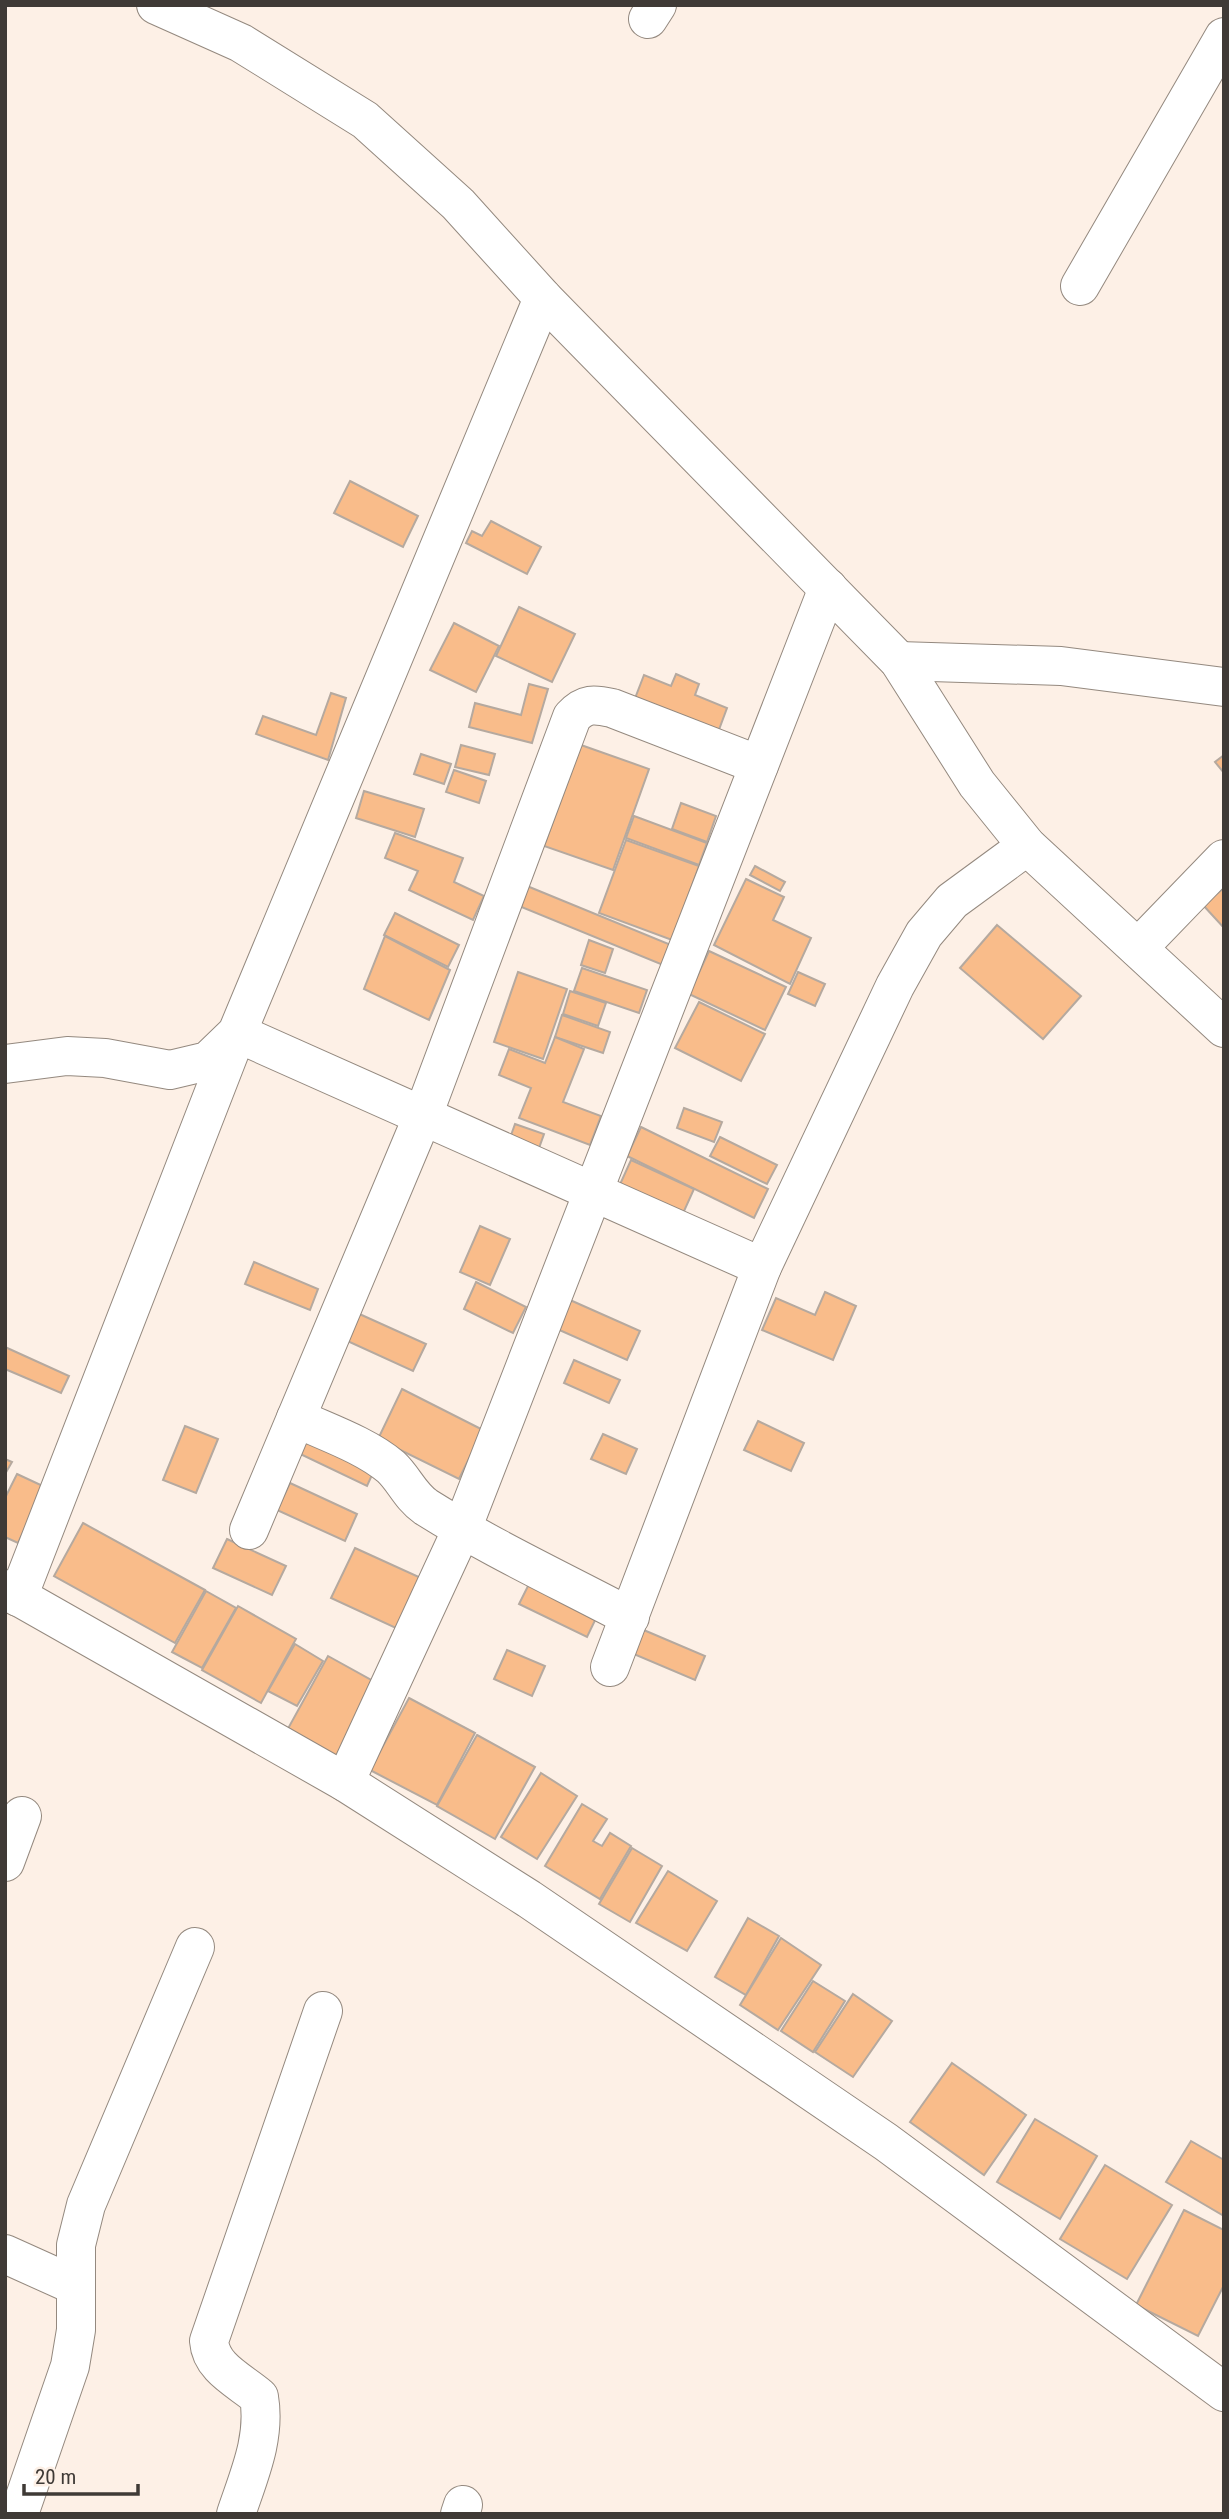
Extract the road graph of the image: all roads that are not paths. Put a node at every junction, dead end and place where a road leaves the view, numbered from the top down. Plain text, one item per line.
1 (156, 5) edge
2 (1224, 37) edge
3 (1080, 286) dead end
4 (543, 298) junction
5 (828, 588) junction
6 (899, 661) junction
7 (1224, 687) edge
8 (759, 765) junction
9 (1027, 846) junction
10 (1224, 859) edge
11 (1138, 948) junction
12 (1224, 1028) edge
13 (237, 1033) junction
14 (5, 1064) edge
15 (422, 1118) junction
16 (595, 1193) junction
17 (762, 1266) junction
18 (296, 1418) junction
19 (249, 1530) dead end
20 (462, 1530) junction
21 (12, 1593) edge
22 (630, 1617) junction
23 (610, 1667) dead end
24 (345, 1782) junction
25 (22, 1816) dead end
26 (5, 1862) edge
27 (195, 1947) dead end
28 (323, 2011) dead end
29 (5, 2254) edge
30 (76, 2286) junction
31 (1224, 2392) edge
32 (19, 2514) edge
33 (236, 2514) edge

1 - 4 street
2 - 3 street
4 - 5 street
4 - 13 street
5 - 6 street
5 - 8 street
6 - 7 street
6 - 9 street
8 - 15 street
8 - 16 street
9 - 11 street
9 - 17 street
10 - 11 street
11 - 12 street
13 - 14 street
13 - 15 street
13 - 21 street
15 - 16 street
15 - 18 street
16 - 17 street
16 - 20 street
17 - 22 street
18 - 19 street
18 - 20 street
20 - 22 street
20 - 24 street
21 - 24 street
22 - 23 street
24 - 31 street
25 - 26 street
27 - 30 street
28 - 33 street
29 - 30 street
30 - 32 street

